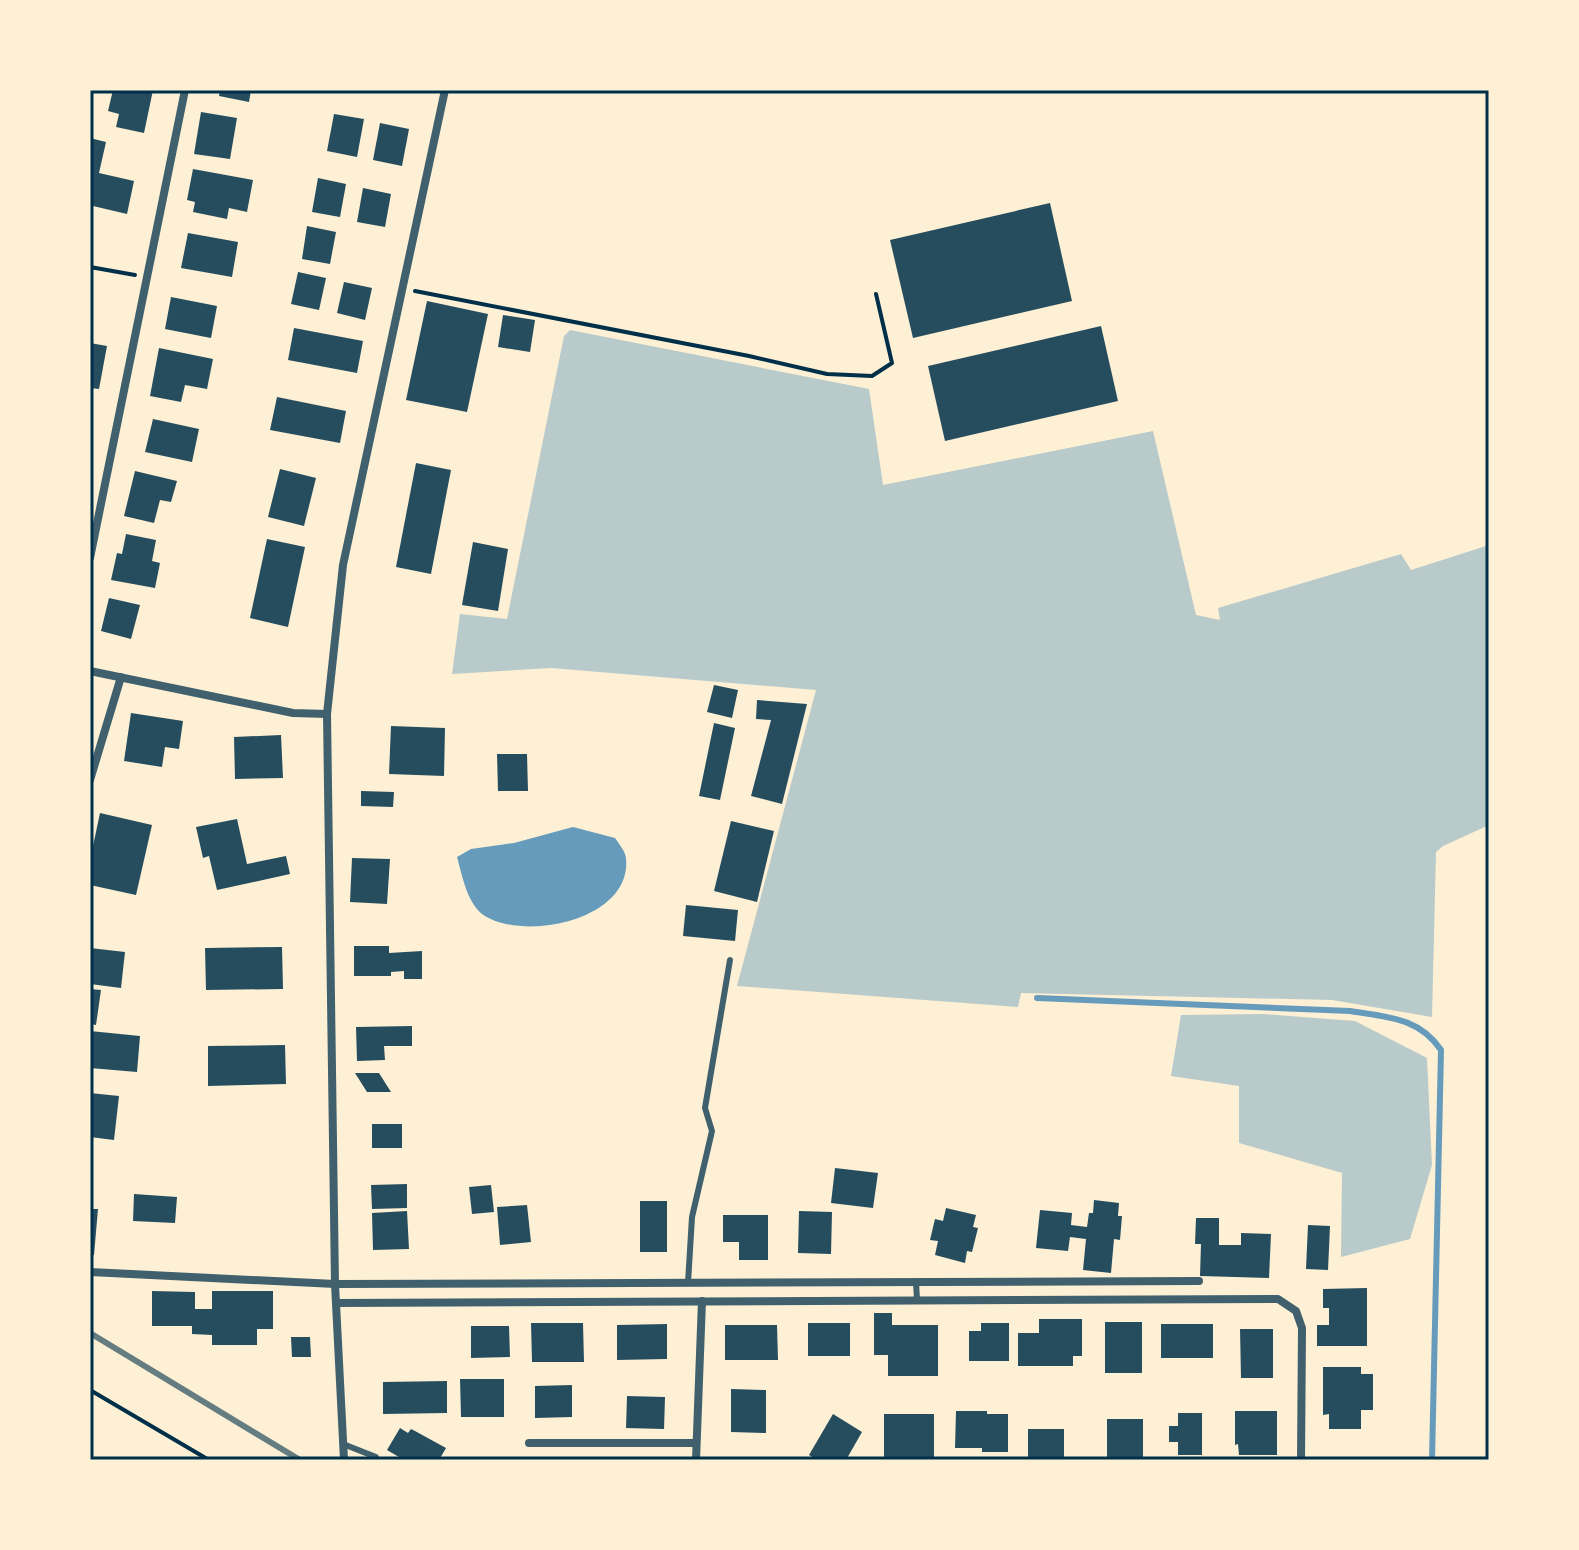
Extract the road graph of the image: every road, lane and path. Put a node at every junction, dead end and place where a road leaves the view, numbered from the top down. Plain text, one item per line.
1 (185, 90) edge
2 (445, 90) edge
3 (90, 267) edge
4 (146, 277) junction
5 (401, 288) junction
6 (876, 294) dead end
7 (90, 558) edge
8 (90, 671) edge
9 (121, 677) junction
10 (327, 714) junction
11 (90, 780) edge
12 (730, 960) dead end
13 (90, 1272) edge
14 (1199, 1281) dead end
15 (916, 1282) junction
16 (688, 1283) junction
17 (335, 1284) junction
18 (917, 1300) junction
19 (702, 1301) junction
20 (336, 1303) junction
21 (90, 1390) edge
22 (529, 1443) dead end
23 (696, 1443) junction
24 (343, 1444) junction
25 (209, 1460) edge
26 (344, 1460) edge
27 (377, 1460) edge
28 (696, 1460) edge
29 (1301, 1460) edge

1 - 4 street
2 - 5 street
3 - 4 path
4 - 7 street
5 - 6 path
5 - 10 street
8 - 9 street
9 - 10 street
9 - 11 street
10 - 17 street
12 - 16 lane
13 - 17 street
14 - 15 street
15 - 16 street
15 - 18 lane
16 - 17 street
17 - 20 street
18 - 19 street
18 - 29 street
19 - 20 street
19 - 23 street
20 - 24 street
21 - 25 path
22 - 23 street
23 - 28 street
24 - 26 street
24 - 27 lane

